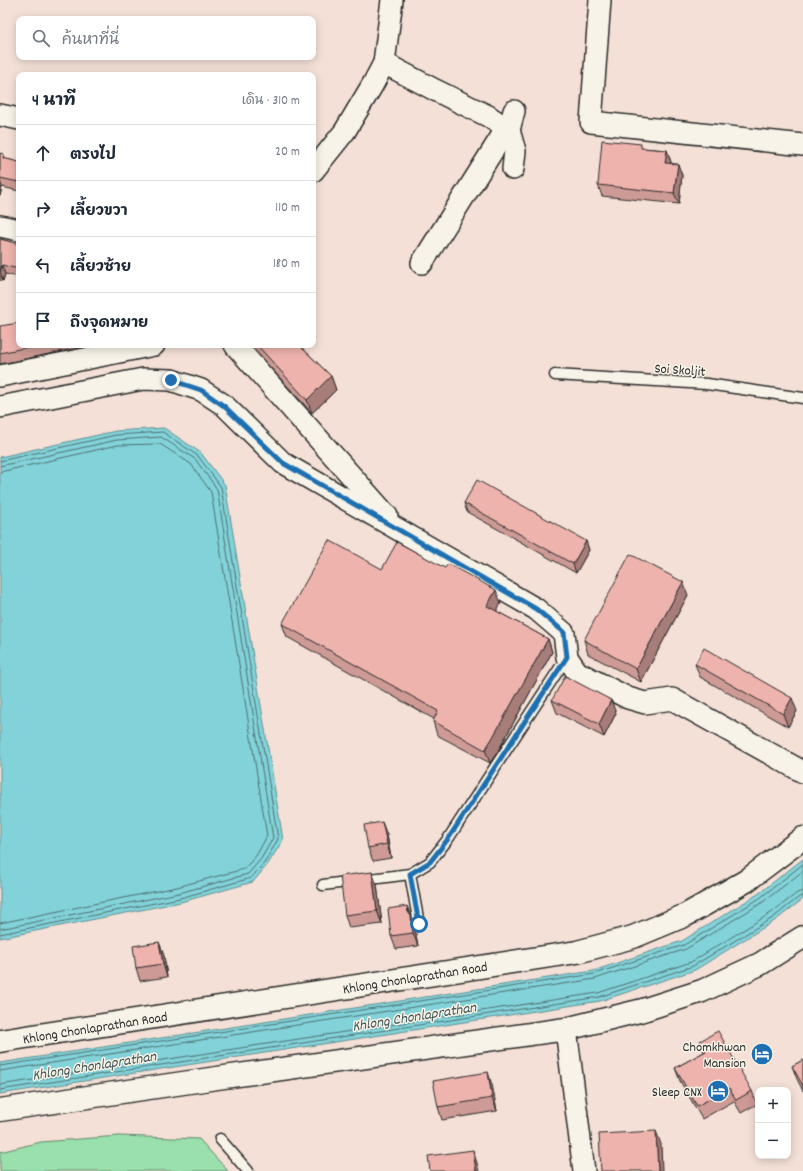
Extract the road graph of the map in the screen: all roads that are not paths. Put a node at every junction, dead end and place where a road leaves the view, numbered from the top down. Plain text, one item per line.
1 (392, 0) edge
2 (600, 0) edge
3 (384, 64) junction
4 (0, 115) edge
5 (16, 118) edge
6 (512, 120) junction
7 (803, 145) edge
8 (316, 167) edge
9 (513, 169) dead end
10 (0, 226) edge
11 (16, 229) edge
12 (422, 263) dead end
13 (139, 348) edge
14 (238, 348) edge
15 (0, 376) edge
16 (555, 376) dead end
17 (803, 398) edge
18 (0, 407) edge
19 (400, 530) junction
20 (567, 657) junction
21 (803, 772) edge
22 (803, 838) edge
23 (410, 874) junction
24 (323, 885) dead end
25 (419, 924) dead end
26 (803, 937) edge
27 (566, 1029) junction
28 (0, 1041) edge
29 (0, 1110) edge
30 (220, 1139) dead end
31 (248, 1171) edge
32 (584, 1171) edge

1 - 3 street
2 - 7 street
3 - 6 street
3 - 8 street
4 - 5 street
6 - 9 street
6 - 12 street
10 - 11 street
13 - 15 street
14 - 19 street
16 - 17 lane, Soi Skoljit
18 - 19 street
19 - 20 street
20 - 21 street
20 - 23 lane
22 - 28 main road, Khlong Chonlaprathan Road
23 - 24 lane
23 - 25 lane
26 - 27 main road
27 - 29 main road
27 - 32 street
30 - 31 lane

